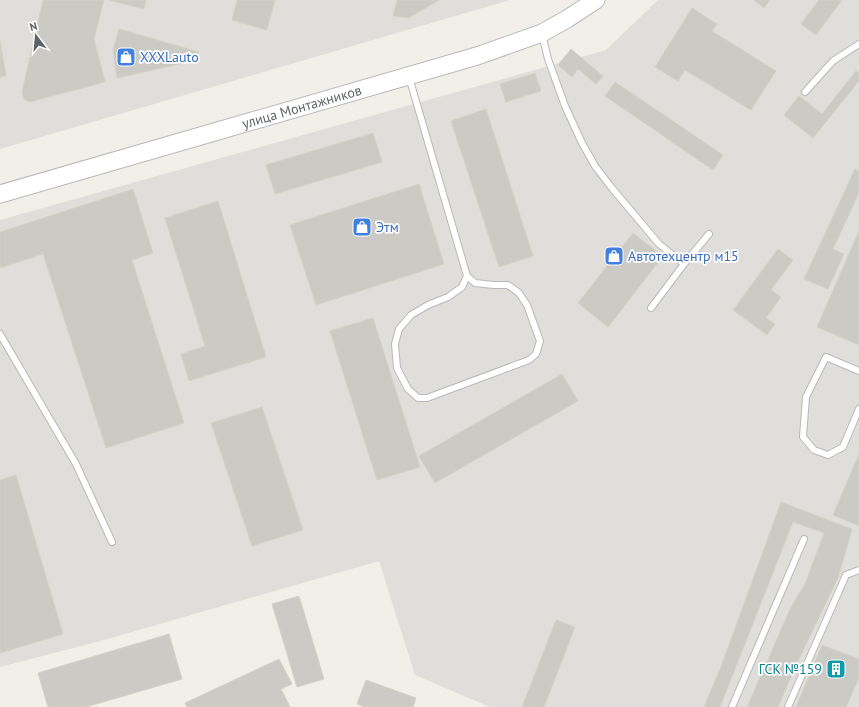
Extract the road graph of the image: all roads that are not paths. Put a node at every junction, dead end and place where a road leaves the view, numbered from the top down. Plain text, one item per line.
1 (596, 0) edge
2 (542, 33) junction
3 (859, 44) edge
4 (408, 76) junction
5 (805, 92) dead end
6 (0, 194) edge
7 (709, 234) dead end
8 (684, 264) junction
9 (467, 276) junction
10 (651, 308) dead end
11 (0, 334) edge
12 (859, 371) edge
13 (859, 409) edge
14 (804, 538) dead end
15 (112, 542) dead end
16 (859, 570) edge
17 (732, 707) edge
18 (788, 707) edge

1 - 2 main road, улица Монтажников
2 - 4 main road, улица Монтажников
2 - 8 lane
3 - 5 lane
4 - 6 main road, улица Монтажников
4 - 9 lane
7 - 8 lane
8 - 10 lane
9 - 9 lane
11 - 15 lane
12 - 13 lane
14 - 17 lane
16 - 18 lane

